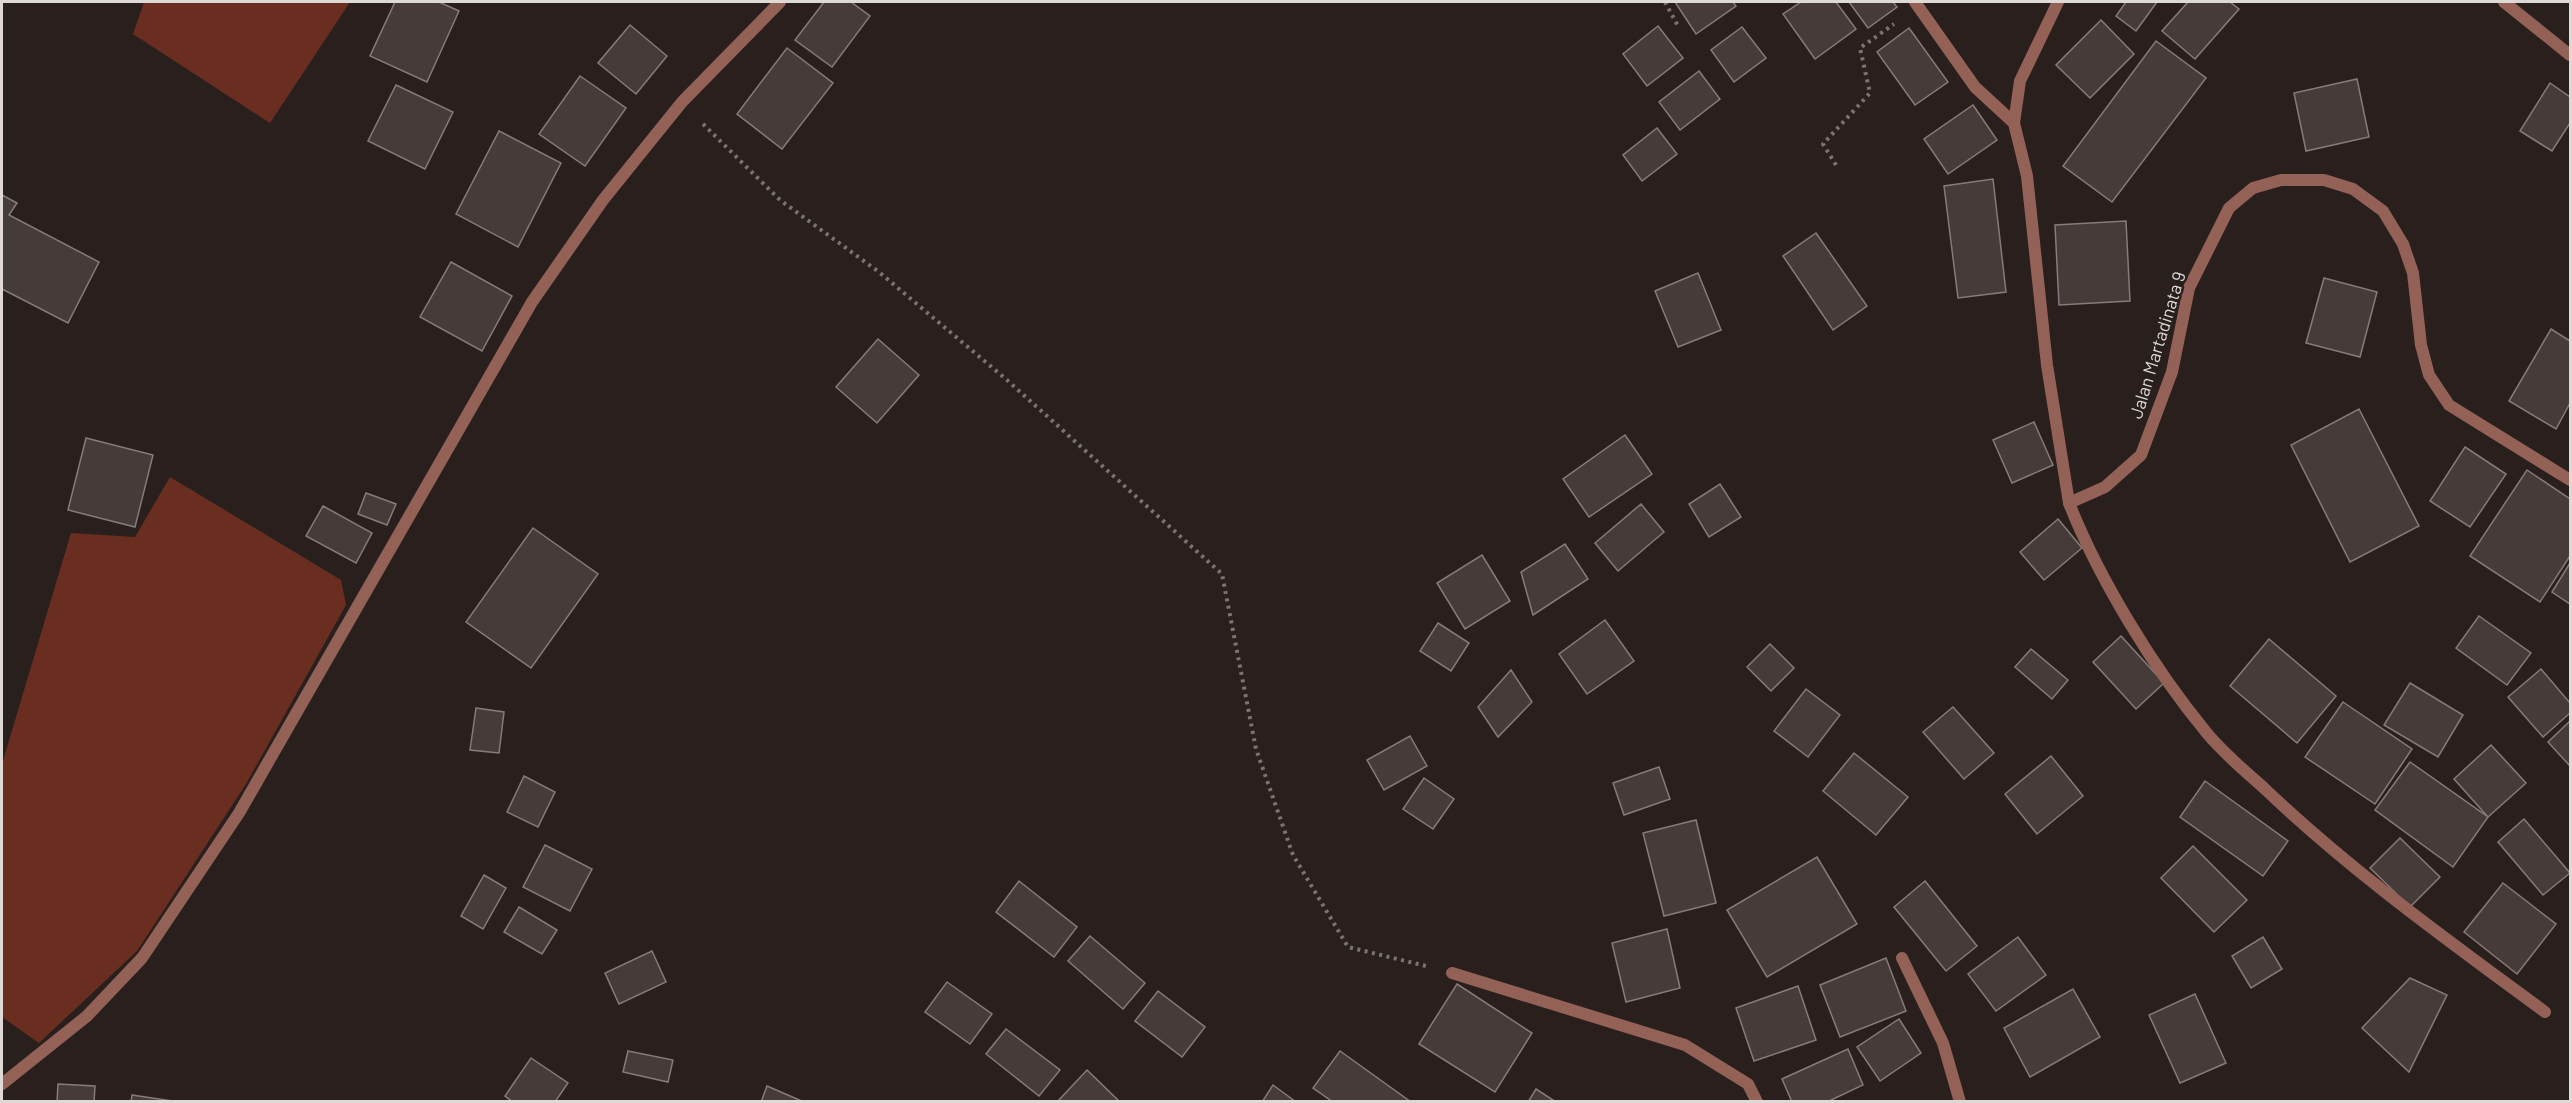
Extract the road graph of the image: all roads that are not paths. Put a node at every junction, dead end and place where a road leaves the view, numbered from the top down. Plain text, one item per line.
1 (780, 2) edge
2 (2058, 2) edge
3 (2504, 2) edge
4 (1917, 4) edge
5 (2571, 55) edge
6 (2014, 123) junction
7 (2571, 480) edge
8 (2069, 503) junction
9 (1902, 958) dead end
10 (1452, 972) road end
11 (2545, 1012) dead end
12 (2, 1084) edge
13 (1757, 1101) edge
14 (1960, 1101) edge

1 - 12 street
2 - 6 street
3 - 5 street
4 - 6 street
6 - 8 street
7 - 8 street, Jalan Martadinata 9
8 - 11 street
9 - 14 street
10 - 13 street

